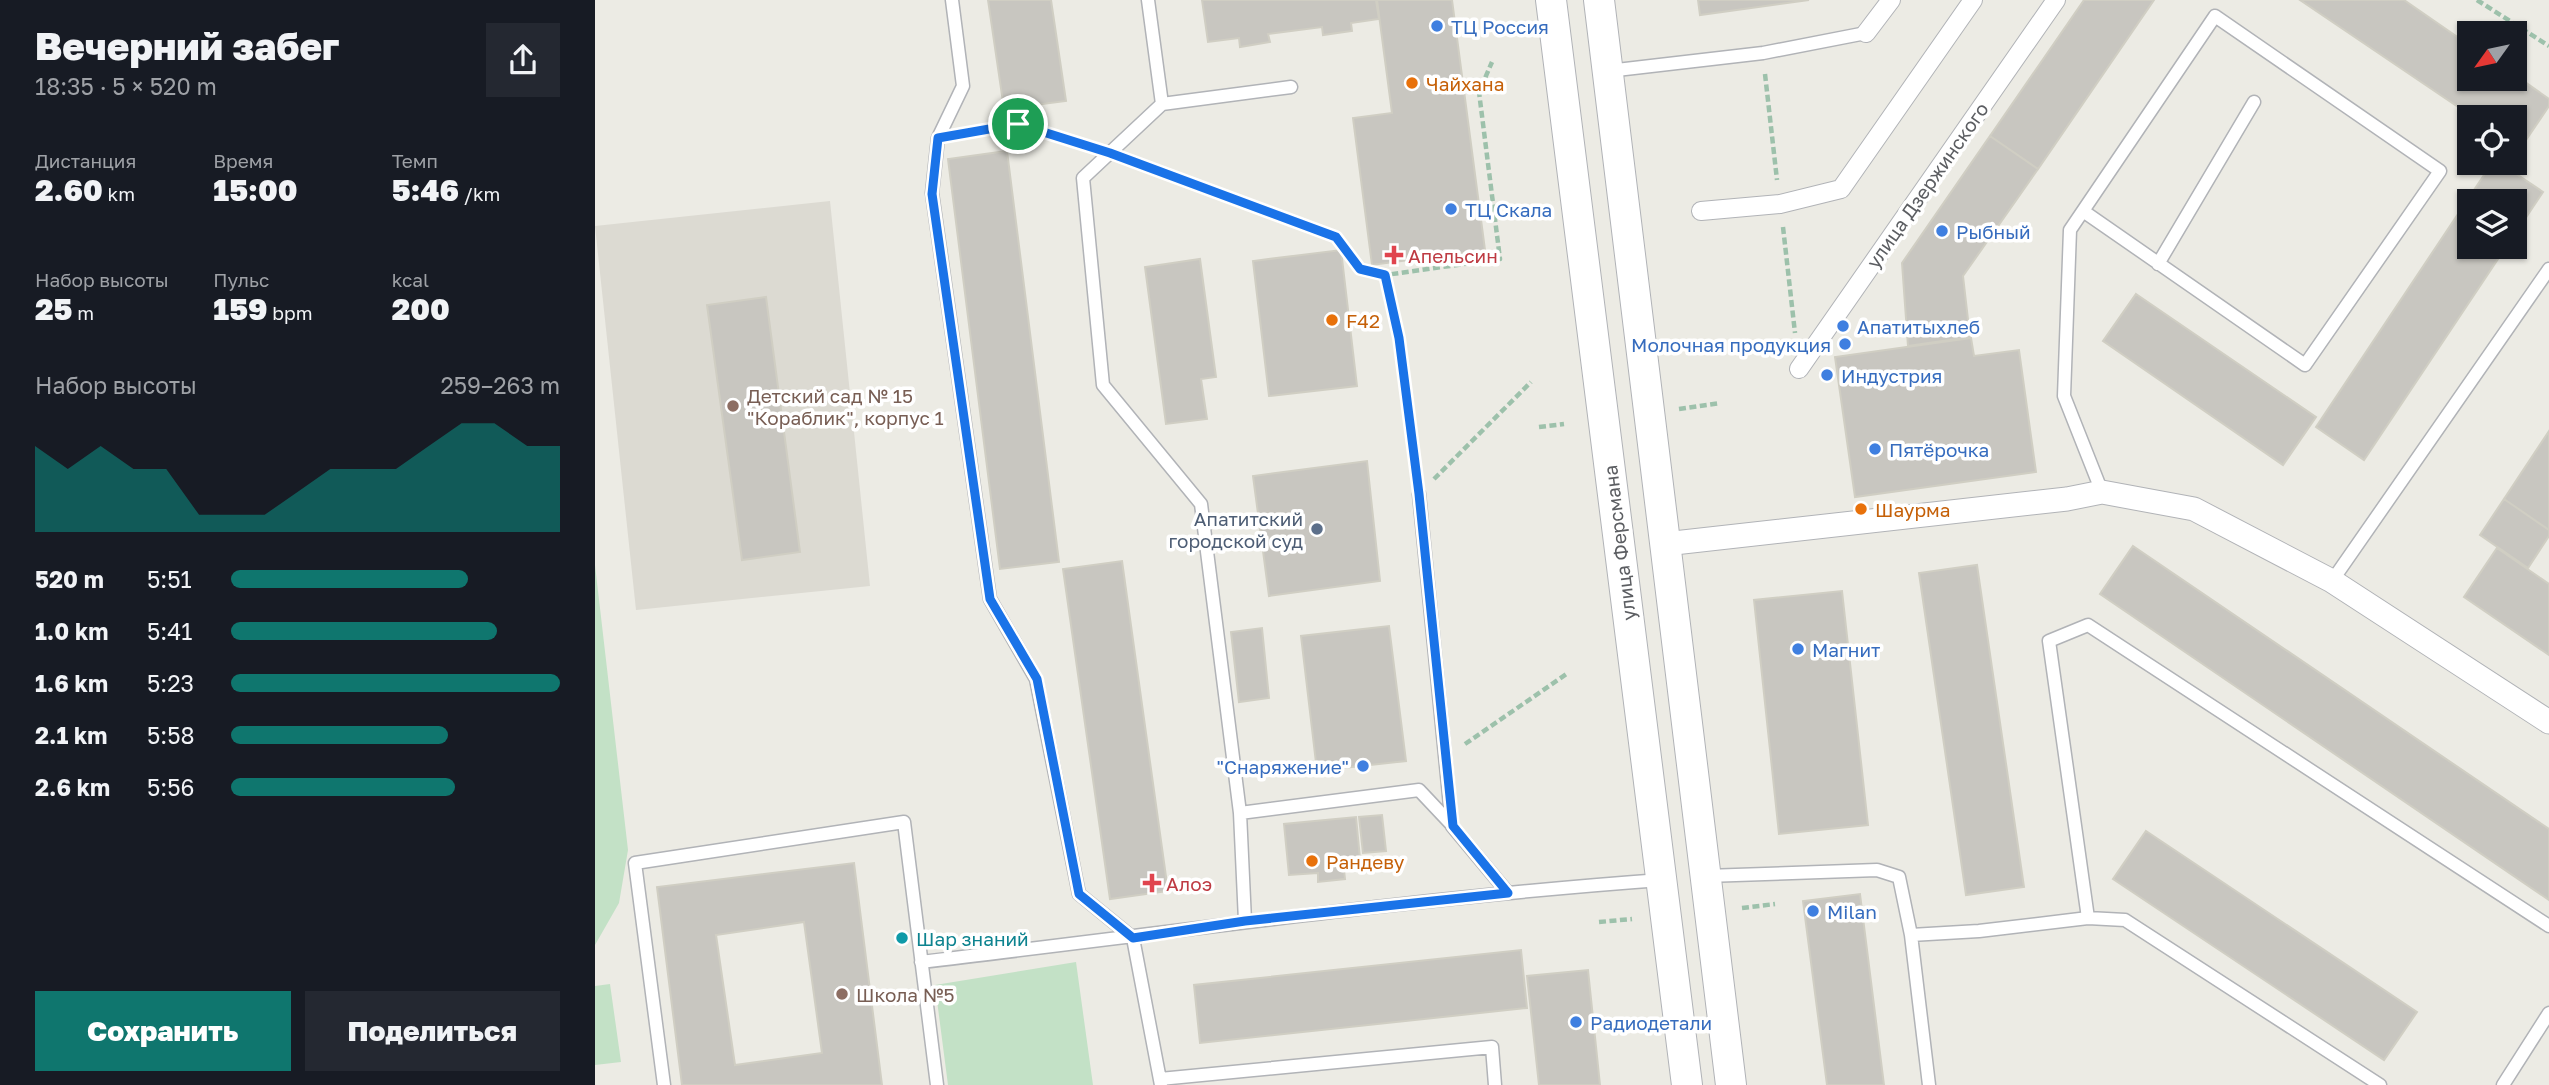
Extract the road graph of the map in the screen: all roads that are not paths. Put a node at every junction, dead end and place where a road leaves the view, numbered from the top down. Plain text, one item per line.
1 (951, 0) edge
2 (1148, 0) edge
3 (1552, 0) edge
4 (1599, 0) edge
5 (1891, 0) edge
6 (1973, 0) edge
7 (2056, 0) edge
8 (1867, 33) joint
9 (1608, 71) junction
10 (1291, 87) dead end
11 (2254, 102) dead end
12 (1162, 104) junction
13 (1701, 211) dead end
14 (2083, 211) junction
15 (2158, 264) junction
16 (2549, 269) edge
17 (1799, 369) dead end
18 (2102, 492) junction
19 (1419, 494) road end
20 (1665, 544) junction
21 (2332, 582) junction
22 (2549, 722) edge
23 (1240, 813) junction
24 (1453, 826) junction
25 (1706, 876) junction
26 (1661, 880) junction
27 (1508, 893) junction
28 (2088, 918) junction
29 (1245, 921) junction
30 (2549, 926) edge
31 (1911, 936) junction
32 (1133, 938) junction
33 (921, 962) junction
34 (2549, 1013) edge
35 (1160, 1082) edge
36 (664, 1085) edge
37 (937, 1085) edge
38 (1495, 1085) edge
39 (1687, 1085) edge
40 (1731, 1085) edge
41 (1929, 1085) edge
42 (2380, 1085) edge
43 (2503, 1085) edge

1 - 32 lane
2 - 12 lane
3 - 26 street, улица Ферсмана
4 - 9 street
5 - 8 street
6 - 13 street
7 - 17 street, улица Дзержинского
8 - 9 lane
9 - 20 street
10 - 12 lane
11 - 15 lane
12 - 23 lane
14 - 15 lane
14 - 15 lane
14 - 18 lane
16 - 21 lane
18 - 20 street
18 - 21 street
19 - 24 lane
20 - 25 street
21 - 22 street
23 - 24 lane
23 - 29 lane
24 - 27 lane
25 - 26 street
25 - 31 lane
25 - 40 street
26 - 27 lane
26 - 39 street, улица Ферсмана
27 - 29 lane
28 - 30 lane
28 - 31 lane
28 - 42 lane
29 - 32 lane
31 - 41 lane
32 - 33 lane
32 - 35 lane
33 - 36 lane
33 - 37 lane
34 - 43 lane
35 - 38 lane

